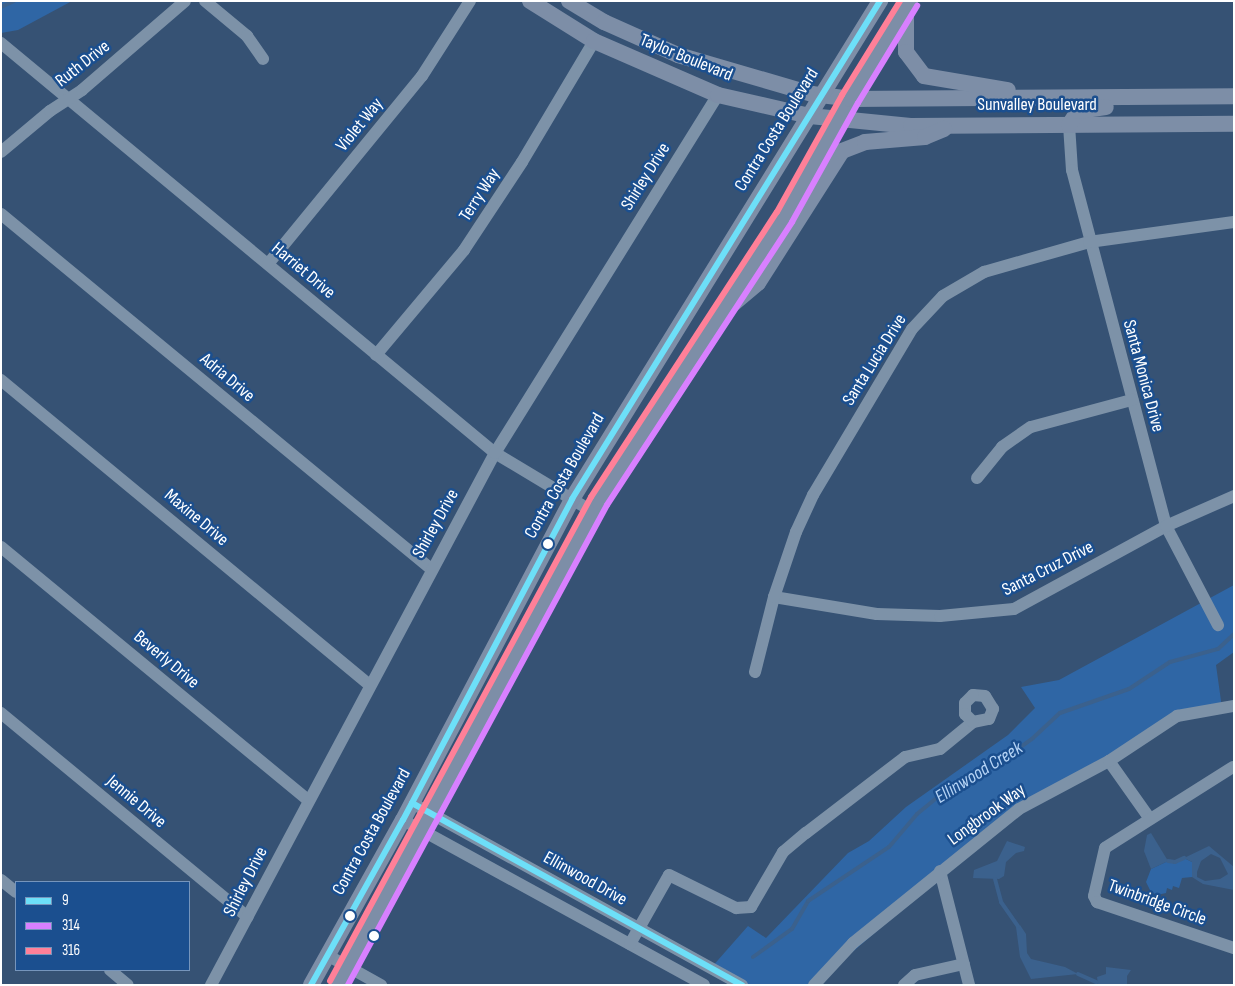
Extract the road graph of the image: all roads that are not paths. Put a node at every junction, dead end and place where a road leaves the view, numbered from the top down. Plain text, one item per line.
1 (185, 1) edge
2 (205, 1) edge
3 (470, 1) edge
4 (530, 1) edge
5 (569, 1) edge
6 (880, 1) edge
7 (908, 4) edge
8 (594, 40) junction
9 (1, 43) edge
10 (263, 59) dead end
11 (718, 95) junction
12 (823, 95) junction
13 (1167, 96) junction
14 (1234, 96) edge
15 (1051, 97) junction
16 (67, 99) junction
17 (850, 99) junction
18 (810, 116) junction
19 (840, 120) junction
20 (1234, 124) edge
21 (953, 125) junction
22 (1070, 125) junction
23 (1, 152) edge
24 (1, 214) edge
25 (1234, 222) edge
26 (1090, 242) junction
27 (268, 264) junction
28 (726, 307) junction
29 (376, 355) junction
30 (1, 380) edge
31 (1132, 400) junction
32 (496, 453) junction
33 (976, 478) dead end
34 (1234, 496) edge
35 (572, 500) junction
36 (593, 512) junction
37 (1166, 526) junction
38 (1, 547) edge
39 (431, 569) junction
40 (774, 597) junction
41 (1218, 625) dead end
42 (755, 672) dead end
43 (369, 684) junction
44 (1234, 706) edge
45 (1, 714) edge
46 (973, 722) dead end
47 (1108, 761) junction
48 (1232, 767) dead end
49 (308, 800) junction
50 (412, 803) junction
51 (432, 814) junction
52 (1150, 819) junction
53 (403, 820) junction
54 (423, 831) junction
55 (940, 871) junction
56 (1, 880) edge
57 (15, 891) edge
58 (248, 917) junction
59 (639, 928) junction
60 (630, 944) junction
61 (1234, 948) edge
62 (327, 955) junction
63 (964, 964) junction
64 (348, 967) junction
65 (111, 971) edge
66 (128, 985) edge
67 (211, 985) edge
68 (311, 985) edge
69 (338, 985) edge
70 (381, 985) edge
71 (704, 985) edge
72 (742, 985) edge
73 (814, 985) edge
74 (904, 985) edge
75 (969, 985) edge

1 - 16 street, Ruth Drive
2 - 10 street
3 - 27 street, Violet Way
4 - 8 main road, Taylor Boulevard
5 - 12 main road, Taylor Boulevard
6 - 12 main road, Contra Costa Boulevard
7 - 15 main road
7 - 17 main road
8 - 11 main road, Taylor Boulevard
8 - 29 street, Terry Way
9 - 16 street, Harriet Drive
11 - 18 main road, Taylor Boulevard
11 - 32 street, Shirley Drive
12 - 17 main road, Taylor Boulevard
12 - 18 main road, Contra Costa Boulevard
13 - 14 main road, Sunvalley Boulevard
13 - 15 main road, Sunvalley Boulevard
13 - 22 main road
15 - 17 main road, Sunvalley Boulevard
16 - 23 street, Ruth Drive
16 - 27 street, Harriet Drive
17 - 19 main road
18 - 19 main road, Taylor Boulevard
18 - 35 main road, Contra Costa Boulevard
19 - 21 main road, Sunvalley Boulevard
19 - 28 main road
20 - 22 main road, Sunvalley Boulevard
21 - 22 main road, Sunvalley Boulevard
21 - 28 main road
22 - 26 street, Santa Monica Drive
24 - 39 street, Adria Drive
25 - 26 street, Santa Lucia Drive
26 - 31 street, Santa Monica Drive
26 - 40 street, Santa Lucia Drive
27 - 29 street, Harriet Drive
28 - 36 main road
29 - 32 street, Harriet Drive
30 - 43 street, Maxine Drive
31 - 33 street
31 - 37 street, Santa Monica Drive
32 - 35 street, Harriet Drive
32 - 39 street, Shirley Drive
34 - 37 street, Santa Cruz Drive
35 - 36 street, Harriet Drive
35 - 50 main road, Contra Costa Boulevard
36 - 51 main road
37 - 40 street, Santa Cruz Drive
37 - 41 street, Santa Monica Drive
38 - 49 street, Beverly Drive
39 - 43 street, Shirley Drive
40 - 42 street, Santa Lucia Drive
43 - 49 street, Shirley Drive
44 - 47 street, Longbrook Way
45 - 58 street, Jennie Drive
46 - 59 street
47 - 52 street
47 - 55 street, Longbrook Way
48 - 52 street, Twinbridge Circle
49 - 58 street, Shirley Drive
50 - 51 street, Ellinwood Drive
50 - 53 main road, Contra Costa Boulevard
51 - 54 main road
51 - 59 street, Ellinwood Drive
52 - 61 street, Twinbridge Circle
53 - 54 street, Ellinwood Drive
53 - 62 main road, Contra Costa Boulevard
54 - 60 street, Ellinwood Drive
54 - 64 main road
55 - 63 street
55 - 73 street, Longbrook Way
56 - 57 street
58 - 67 street, Shirley Drive
59 - 60 street
59 - 72 street, Ellinwood Drive
60 - 71 street, Ellinwood Drive
62 - 64 street
62 - 68 main road, Contra Costa Boulevard
63 - 74 street
63 - 75 street
64 - 69 main road
64 - 70 street
65 - 66 street

